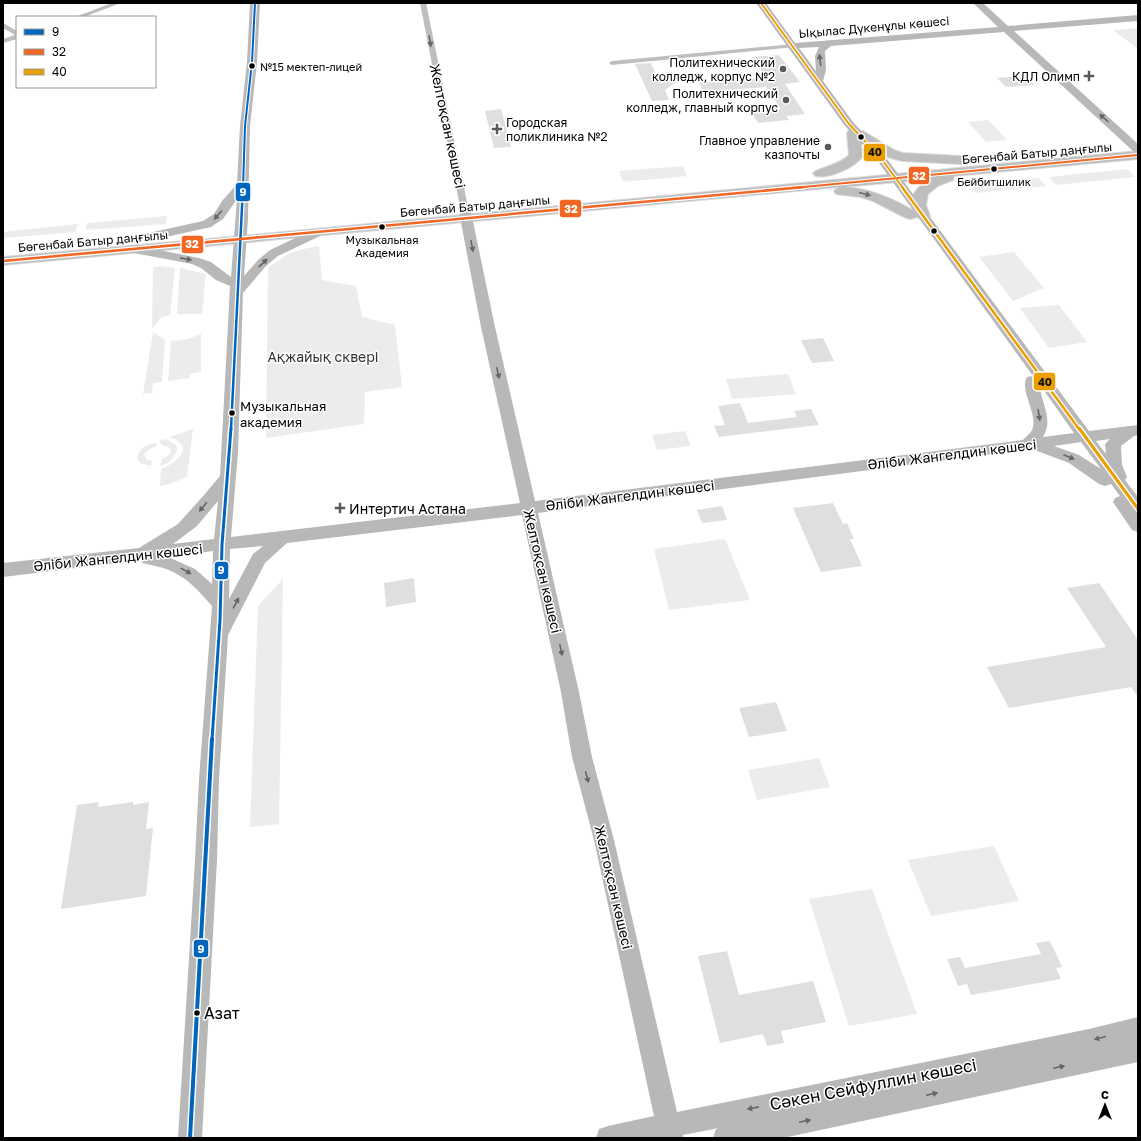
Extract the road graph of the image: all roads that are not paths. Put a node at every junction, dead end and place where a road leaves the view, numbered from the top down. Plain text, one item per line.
1 (118, 3) edge
2 (255, 3) edge
3 (423, 3) edge
4 (762, 3) edge
5 (978, 3) edge
6 (81, 16) edge
7 (1138, 18) edge
8 (3, 25) edge
9 (1035, 26) junction
10 (781, 29) junction
11 (1006, 29) junction
12 (16, 34) edge
13 (16, 35) edge
14 (3, 41) edge
15 (844, 42) junction
16 (1022, 43) junction
17 (828, 44) junction
18 (793, 46) junction
19 (612, 63) dead end
20 (818, 81) junction
21 (853, 131) junction
22 (1137, 148) edge
23 (962, 165) junction
24 (820, 173) junction
25 (885, 173) junction
26 (243, 185) junction
27 (771, 190) junction
28 (466, 213) junction
29 (917, 215) junction
30 (316, 233) junction
31 (241, 234) junction
32 (148, 237) junction
33 (3, 248) edge
34 (134, 250) junction
35 (3, 261) edge
36 (237, 288) junction
37 (1032, 380) junction
38 (1134, 431) edge
39 (1081, 438) junction
40 (1029, 444) junction
41 (228, 476) junction
42 (1105, 480) junction
43 (1134, 503) edge
44 (529, 508) junction
45 (1138, 526) edge
46 (283, 537) junction
47 (222, 545) junction
48 (136, 555) junction
49 (3, 570) edge
50 (220, 604) junction
51 (218, 637) junction
52 (1138, 1029) edge
53 (1138, 1050) edge
54 (670, 1132) edge
55 (190, 1138) edge
56 (608, 1138) edge
57 (725, 1138) edge

1 - 6 street
2 - 26 main road
3 -> 28 street, Желтоқсан көшесі
4 - 10 main road
5 - 11 main road
7 - 9 main road, Ықылас Дүкенұлы көшесі
8 - 12 street
9 - 11 main road, Ықылас Дүкенұлы көшесі
9 - 16 main road
10 - 15 main road
10 - 18 main road
11 - 15 main road, Ықылас Дүкенұлы көшесі
11 - 16 main road
13 - 14 street
15 - 17 main road, Ықылас Дүкенұлы көшесі
22 -> 16 main road
17 - 18 main road, Ықылас Дүкенұлы көшесі
20 -> 17 main road
18 - 19 street, Ықылас Дүкенұлы көшесі
18 - 20 main road
20 - 21 main road
21 - 23 main road
21 - 24 main road
21 - 25 main road
22 - 23 main road, Бөгенбай Батыр даңғылы
23 - 25 main road, Бөгенбай Батыр даңғылы
23 - 29 main road
24 - 25 main road, Бөгенбай Батыр даңғылы
24 - 28 main road, Бөгенбай Батыр даңғылы
25 - 27 main road, Бөгенбай Батыр даңғылы
25 - 29 main road
26 - 31 main road
26 -> 32 main road
27 - 28 main road, Бөгенбай Батыр даңғылы
27 -> 29 main road
28 - 30 main road, Бөгенбай Батыр даңғылы
28 - 31 main road, Бөгенбай Батыр даңғылы
28 -> 44 main road, Желтоқсан көшесі
29 - 37 main road
29 - 39 main road
30 - 31 main road, Бөгенбай Батыр даңғылы
36 -> 30 main road
31 - 32 main road, Бөгенбай Батыр даңғылы
31 - 34 main road, Бөгенбай Батыр даңғылы
31 - 36 main road
32 - 33 main road, Бөгенбай Батыр даңғылы
34 - 35 main road, Бөгенбай Батыр даңғылы
34 -> 36 main road
36 - 41 main road
37 - 39 main road
37 -> 40 main road
38 - 39 main road, Әліби Жангелдин көшесі
38 - 43 main road
39 - 40 main road, Әліби Жангелдин көшесі
39 - 42 main road
39 - 43 main road
40 -> 42 main road
40 - 44 main road, Әліби Жангелдин көшесі
41 - 47 main road
41 -> 48 main road
42 - 45 main road
44 - 46 main road, Әліби Жангелдин көшесі
44 -> 54 main road, Желтоқсан көшесі
46 - 47 main road, Әліби Жангелдин көшесі
51 -> 46 main road
47 - 48 main road, Әліби Жангелдин көшесі
47 - 50 main road
48 - 49 main road, Әліби Жангелдин көшесі
48 -> 50 main road
50 - 51 main road
51 - 55 main road
52 -> 54 main road, Сәкен Сейфуллин көшесі
57 -> 53 main road, Сәкен Сейфуллин көшесі
54 - 56 main road, Сәкен Сейфуллин көшесі

